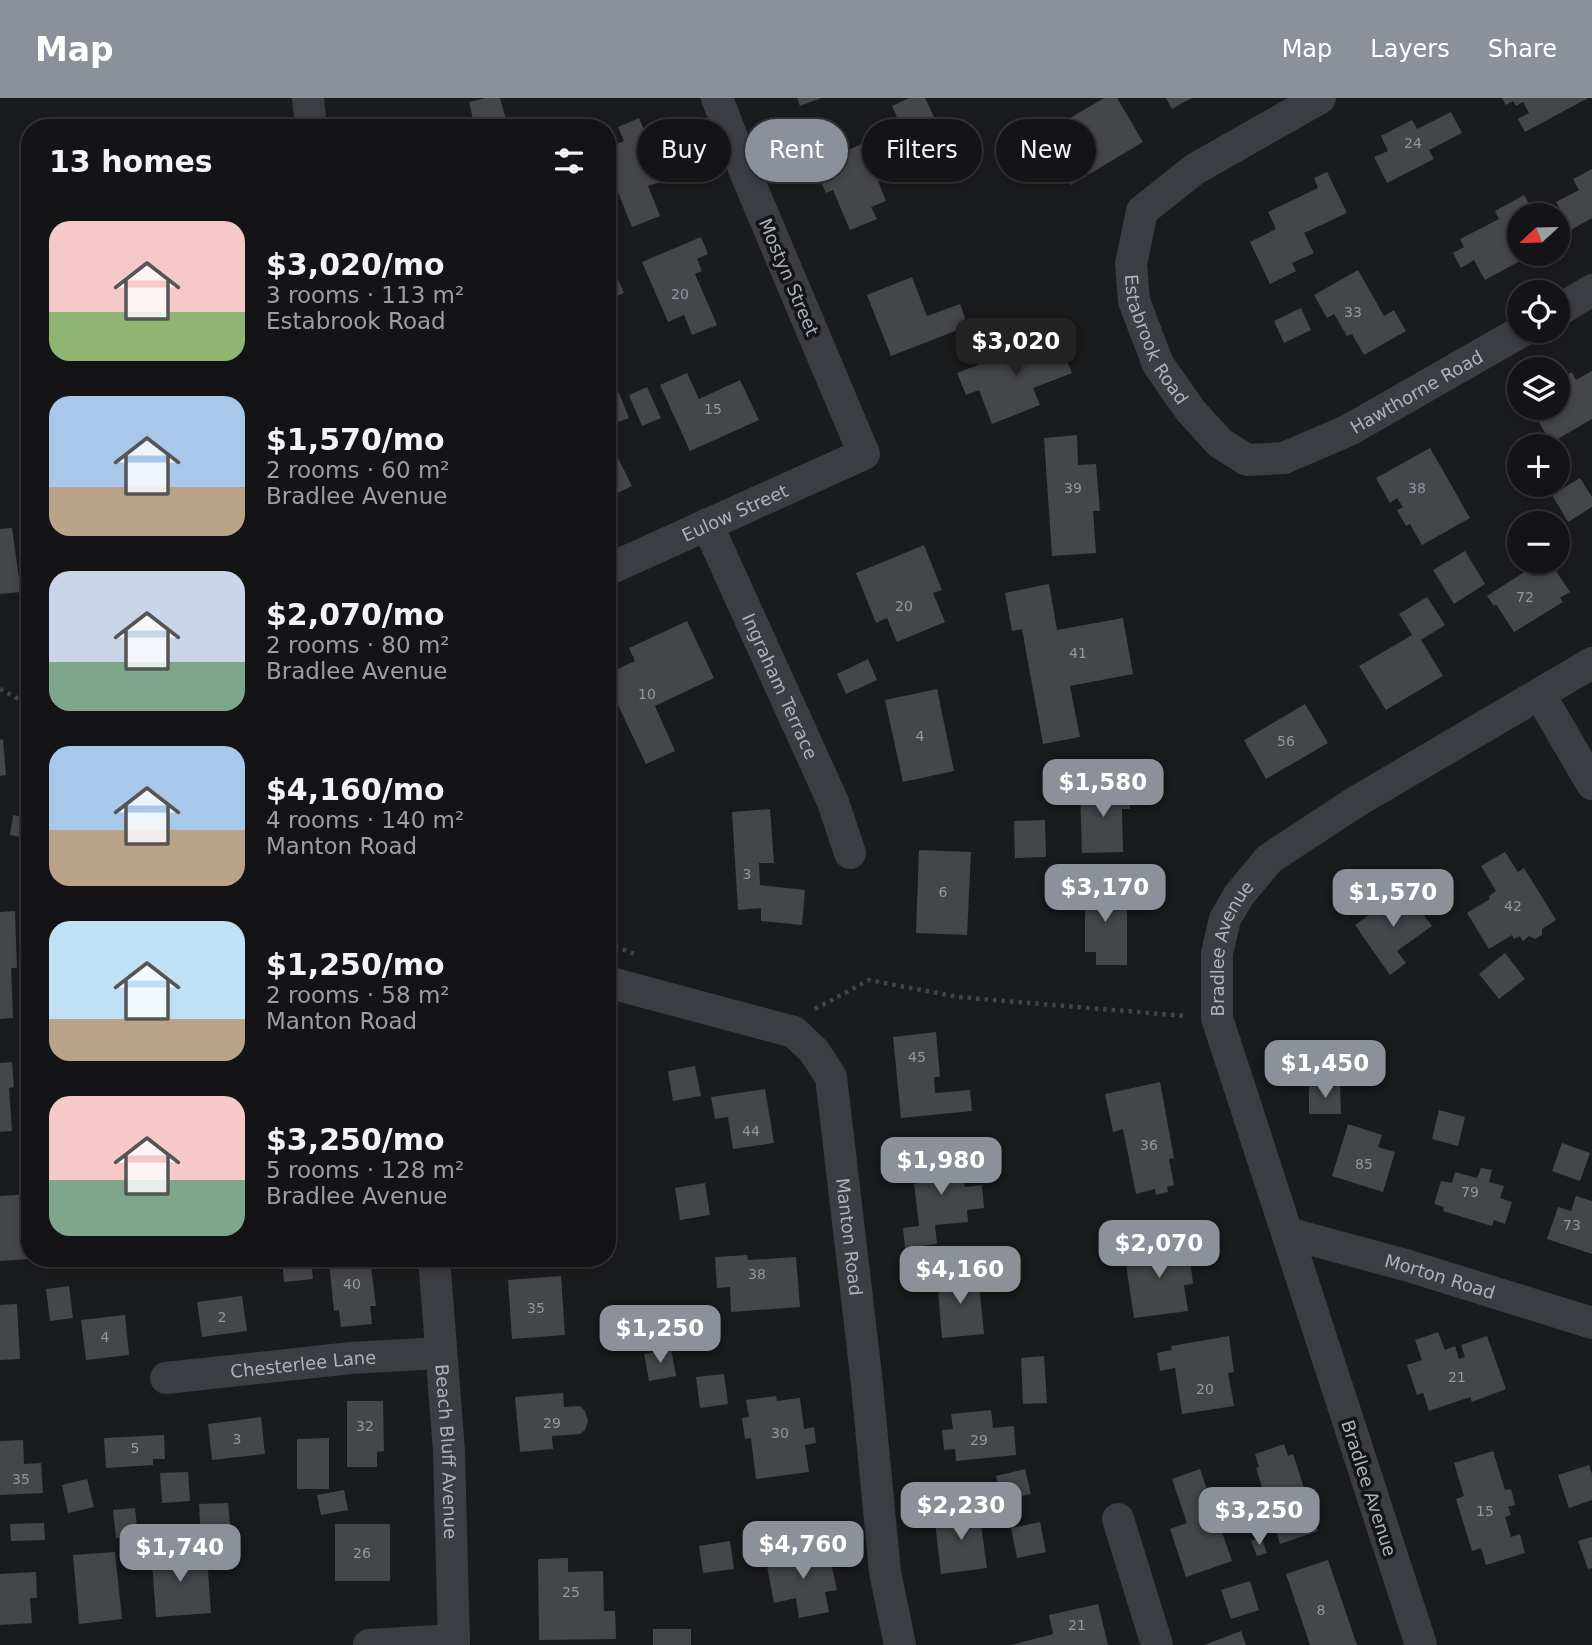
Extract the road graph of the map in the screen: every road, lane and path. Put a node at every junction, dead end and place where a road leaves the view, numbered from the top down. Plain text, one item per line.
1 (308, 98) edge
2 (718, 98) edge
3 (1320, 98) edge
4 (310, 119) edge
5 (1592, 290) edge
6 (1570, 304) edge
7 (1507, 340) edge
8 (1308, 448) joint
9 (864, 454) joint
10 (707, 524) junction
11 (616, 566) edge
12 (1592, 663) edge
13 (0, 689) edge
14 (1540, 695) junction
15 (21, 700) edge
16 (1592, 784) edge
17 (850, 853) dead end
18 (616, 947) edge
19 (643, 958) dead end
20 (616, 984) edge
21 (813, 1011) dead end
22 (1217, 1018) junction
23 (1287, 1233) junction
24 (435, 1267) edge
25 (1592, 1323) edge
26 (441, 1353) junction
27 (166, 1378) dead end
28 (1118, 1519) dead end
29 (454, 1643) edge
30 (369, 1645) edge
31 (900, 1645) edge
32 (1157, 1645) edge
33 (1421, 1645) edge

1 - 4 street
2 - 9 street, Mostyn Street
3 - 8 street, Estabrook Road
5 - 6 street
7 - 8 street, Hawthorne Road
9 - 10 street, Eulow Street
10 - 11 street, Eulow Street
10 - 17 street, Ingraham Terrace
12 - 14 street, Bradlee Avenue
13 - 15 path
14 - 16 street
14 - 22 street, Bradlee Avenue
18 - 19 path
20 - 31 street, Manton Road
21 - 22 path
22 - 23 street, Bradlee Avenue
23 - 25 street, Morton Road
23 - 33 street, Bradlee Avenue
24 - 26 street, Beach Bluff Avenue
26 - 27 street, Chesterlee Lane
26 - 29 street, Beach Bluff Avenue
28 - 32 street
29 - 30 street

